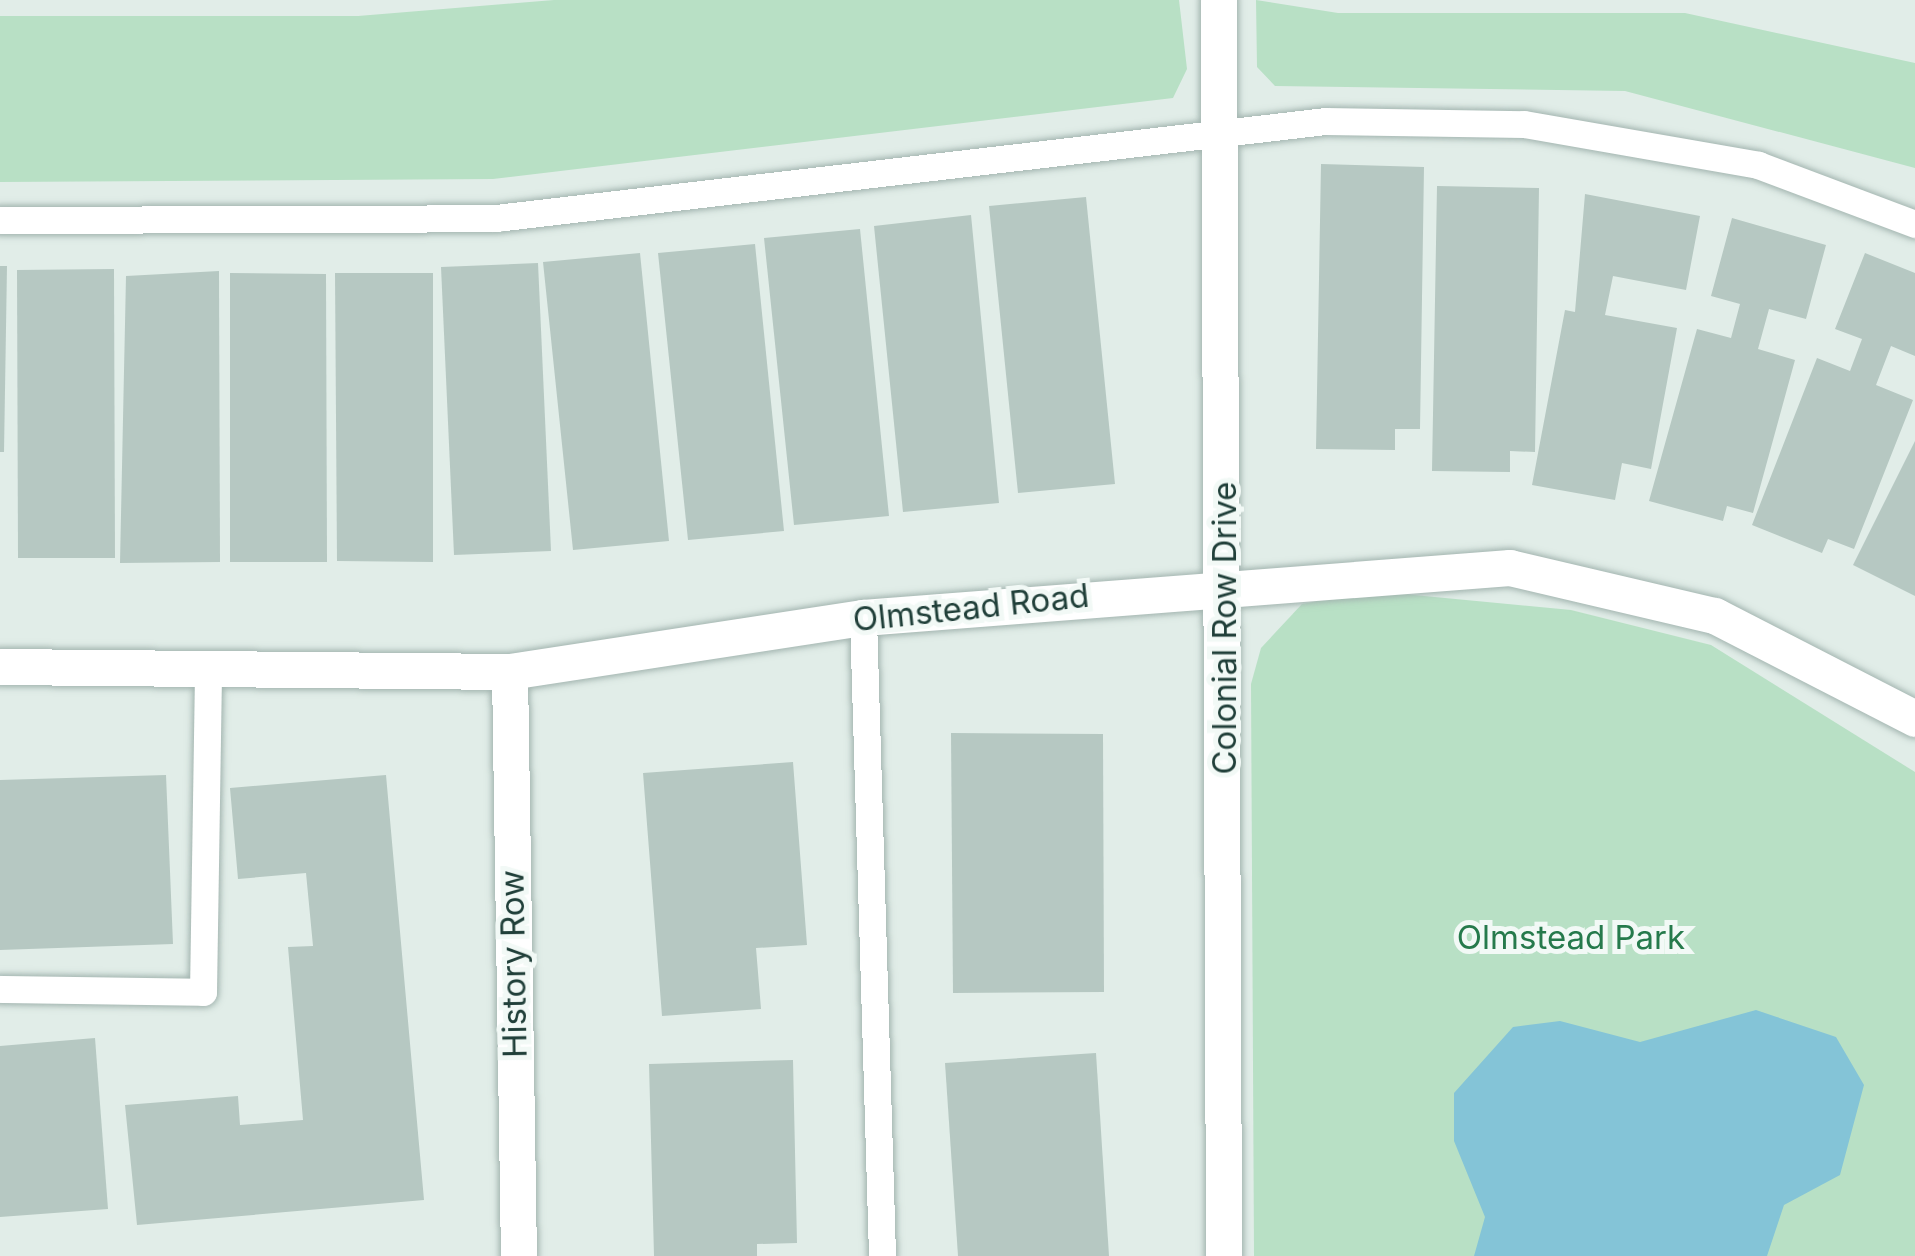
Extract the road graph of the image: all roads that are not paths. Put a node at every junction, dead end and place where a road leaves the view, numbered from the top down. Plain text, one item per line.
1 (1220, 0) edge
2 (1222, 130) junction
3 (0, 220) edge
4 (1915, 224) edge
5 (1226, 582) junction
6 (863, 618) junction
7 (0, 668) edge
8 (510, 672) junction
9 (208, 673) junction
10 (1915, 719) edge
11 (0, 989) edge
12 (519, 1256) edge
13 (882, 1256) edge
14 (1223, 1256) edge

1 - 2 street, Colonial Row Drive
2 - 3 lane
2 - 4 lane
2 - 5 street, Colonial Row Drive
5 - 6 street, Olmstead Road
5 - 10 street, Olmstead Road
5 - 14 street, Colonial Row Drive
6 - 8 street, Olmstead Road
6 - 13 lane
7 - 9 street, Olmstead Road
8 - 9 street, Olmstead Road
8 - 12 street, History Row
9 - 11 lane

